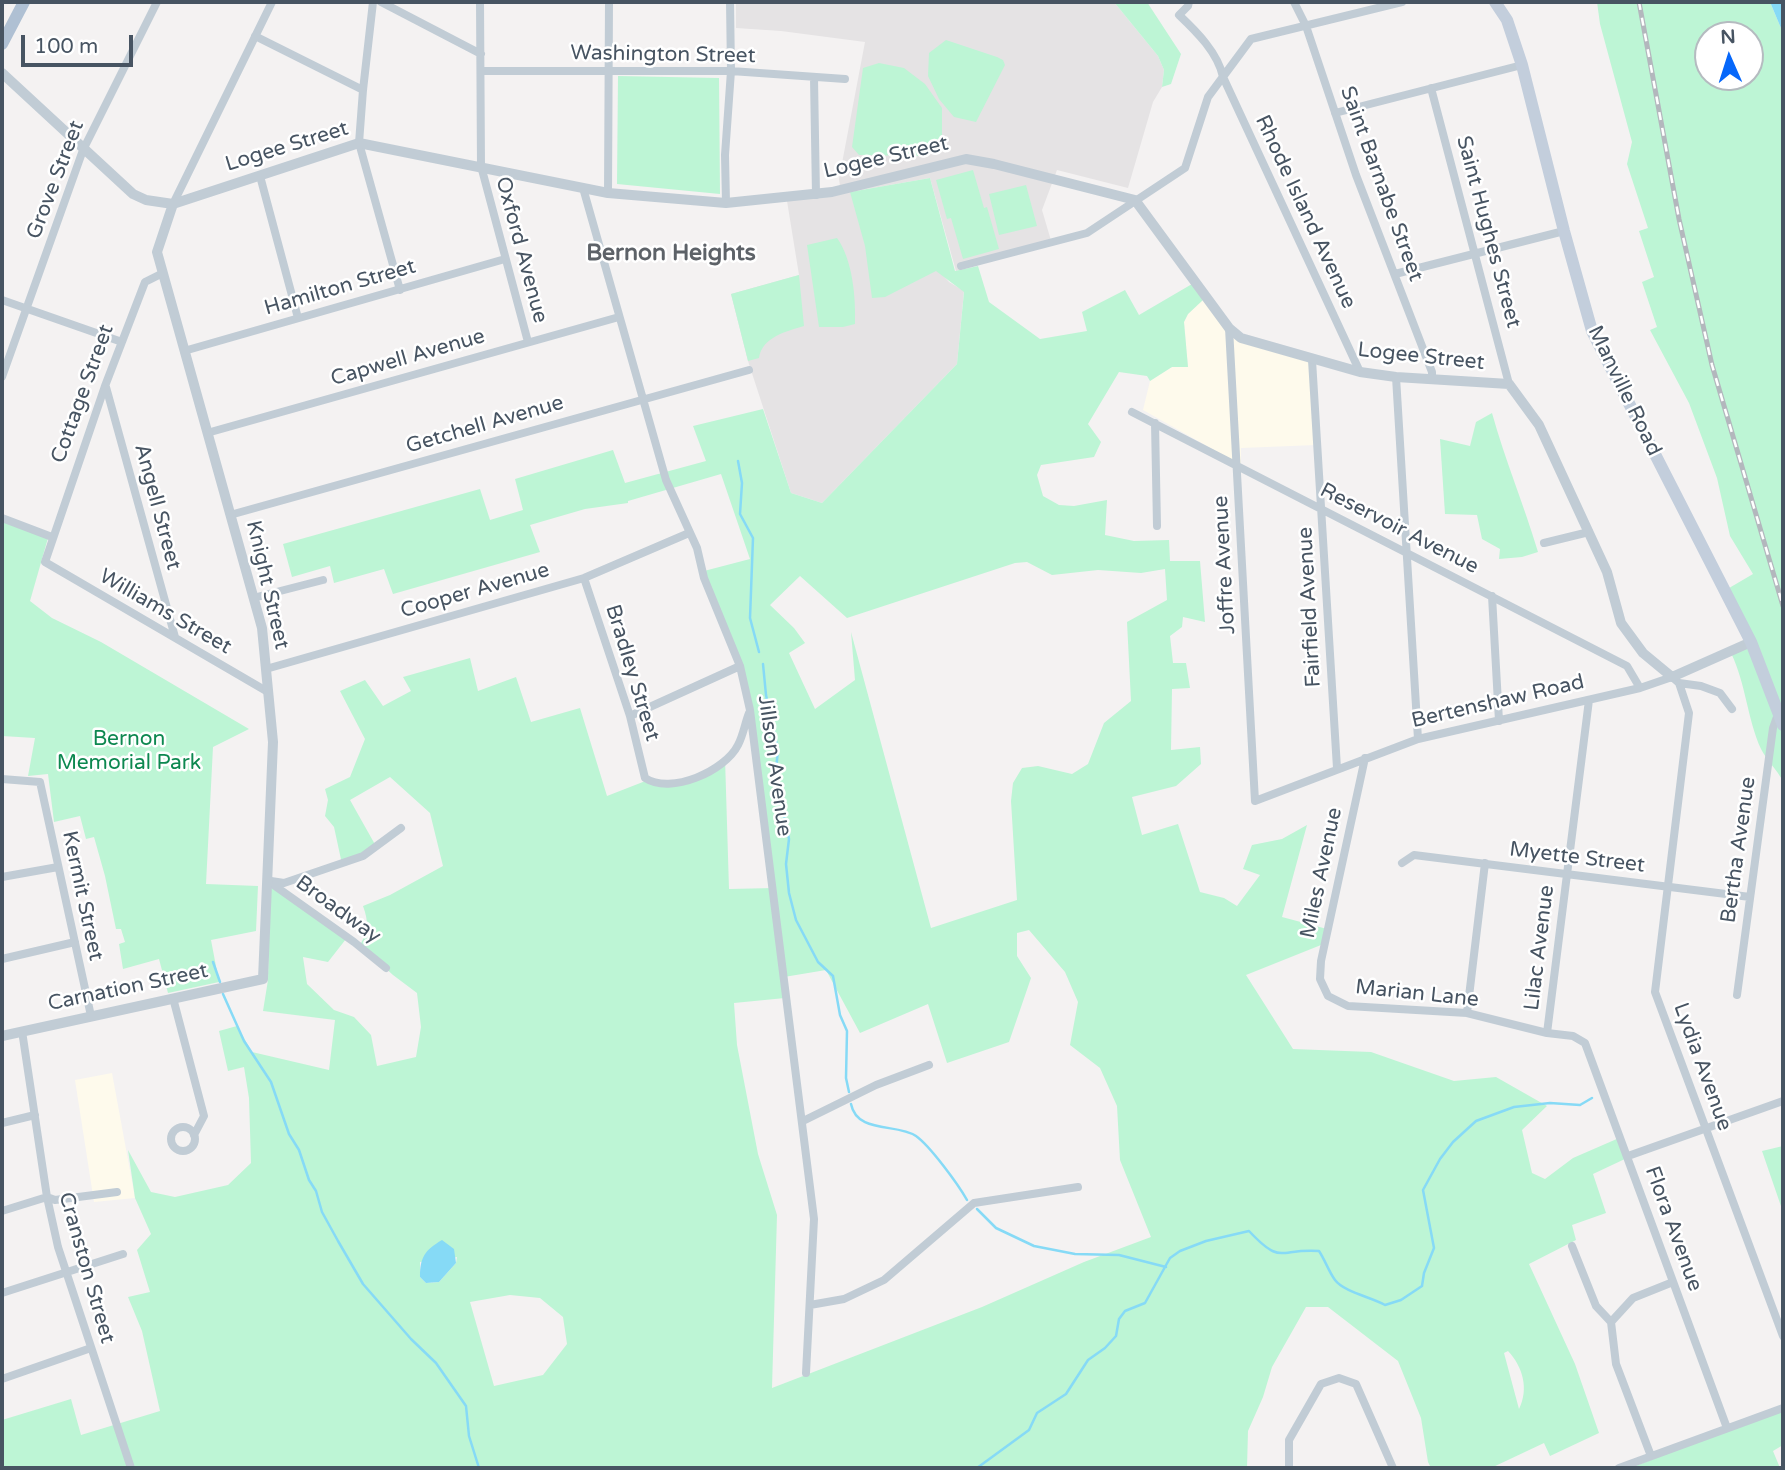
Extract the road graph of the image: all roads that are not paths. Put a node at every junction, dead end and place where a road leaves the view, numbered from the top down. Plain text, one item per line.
1 (24, 2) edge
2 (157, 2) edge
3 (272, 2) edge
4 (373, 2) edge
5 (381, 2) edge
6 (480, 2) edge
7 (609, 2) edge
8 (730, 2) edge
9 (1189, 2) edge
10 (1294, 2) edge
11 (1402, 2) edge
12 (1495, 2) edge
13 (1306, 26) junction
14 (255, 36) junction
15 (2, 44) edge
16 (481, 54) junction
17 (1522, 65) junction
18 (609, 70) junction
19 (481, 71) junction
20 (731, 71) junction
21 (2, 73) edge
22 (1223, 77) junction
23 (814, 78) junction
24 (845, 79) dead end
25 (1431, 88) junction
26 (363, 90) junction
27 (1335, 113) junction
28 (359, 143) junction
29 (83, 149) junction
30 (481, 166) junction
31 (260, 176) junction
32 (583, 188) junction
33 (608, 192) junction
34 (816, 195) junction
35 (1135, 200) junction
36 (173, 204) junction
37 (726, 204) junction
38 (1564, 231) junction
39 (1476, 254) junction
40 (505, 260) junction
41 (961, 266) dead end
42 (161, 274) junction
43 (1395, 274) junction
44 (400, 290) junction
45 (2, 300) edge
46 (26, 309) junction
47 (619, 317) junction
48 (298, 318) junction
49 (1229, 327) junction
50 (122, 342) junction
51 (528, 342) junction
52 (184, 351) junction
53 (1312, 360) junction
54 (749, 370) dead end
55 (1360, 372) junction
56 (2, 377) edge
57 (1396, 377) junction
58 (1432, 379) junction
59 (1510, 384) junction
60 (105, 386) junction
61 (643, 399) junction
62 (1132, 412) dead end
63 (1155, 424) junction
64 (207, 433) junction
65 (1237, 466) junction
66 (1321, 508) junction
67 (230, 515) junction
68 (2, 518) edge
69 (1157, 526) dead end
70 (1589, 531) junction
71 (689, 533) junction
72 (52, 537) junction
73 (1544, 543) dead end
74 (1405, 552) junction
75 (45, 562) joint
76 (584, 578) junction
77 (323, 580) dead end
78 (1492, 596) junction
79 (253, 598) junction
80 (175, 638) junction
81 (1751, 642) junction
82 (740, 666) junction
83 (266, 668) junction
84 (1675, 680) junction
85 (1640, 688) junction
86 (268, 692) junction
87 (1589, 700) junction
88 (1732, 709) dead end
89 (750, 710) junction
90 (1779, 711) junction
91 (629, 716) junction
92 (1499, 721) junction
93 (1783, 725) edge
94 (1418, 739) junction
95 (1365, 758) junction
96 (1337, 768) junction
97 (2, 779) edge
98 (1255, 801) joint
99 (401, 828) dead end
100 (1402, 863) dead end
101 (1485, 863) junction
102 (58, 867) junction
103 (1568, 874) junction
104 (2, 877) edge
105 (268, 881) junction
106 (1668, 887) junction
107 (1750, 897) junction
108 (75, 942) junction
109 (2, 959) edge
110 (386, 968) dead end
111 (263, 979) joint
112 (1737, 995) dead end
113 (1328, 996) joint
114 (173, 998) junction
115 (1467, 1013) junction
116 (91, 1016) junction
117 (22, 1031) junction
118 (1547, 1033) junction
119 (2, 1036) edge
120 (1585, 1043) joint
121 (929, 1065) dead end
122 (1783, 1102) edge
123 (35, 1115) junction
124 (803, 1121) junction
125 (2, 1123) edge
126 (1707, 1129) junction
127 (194, 1135) dead end
128 (1628, 1156) junction
129 (1078, 1186) dead end
130 (117, 1192) dead end
131 (47, 1198) junction
132 (2, 1211) edge
133 (1572, 1247) dead end
134 (123, 1254) dead end
135 (66, 1272) junction
136 (1673, 1282) junction
137 (2, 1293) edge
138 (810, 1305) junction
139 (1611, 1322) junction
140 (1783, 1336) edge
141 (91, 1348) junction
142 (806, 1373) dead end
143 (2, 1379) edge
144 (1783, 1408) edge
145 (1727, 1428) junction
146 (1651, 1456) junction
147 (131, 1468) edge
148 (1289, 1468) edge
149 (1393, 1468) edge
150 (1619, 1468) edge

1 - 15 main road
2 - 29 street, Grove Street
3 - 14 street
4 - 26 street
5 - 16 street
6 - 16 street, Oxford Avenue
7 - 18 street
8 - 20 street
9 - 22 street, Rhode Island Avenue
10 - 13 street, Saint Barnabe Street
11 - 13 street
12 - 17 main road, Manville Road
13 - 22 street
13 - 27 street, Saint Barnabe Street
14 - 26 street
14 - 36 street
16 - 19 street, Oxford Avenue
17 - 25 street
17 - 38 main road, Manville Road
18 - 19 street, Washington Street
18 - 20 street, Washington Street
18 - 33 street
19 - 30 street, Oxford Avenue
20 - 23 street, Washington Street
20 - 37 street
21 - 29 street, Logee Street
22 - 35 street
22 - 55 street, Rhode Island Avenue
23 - 24 street, Washington Street
23 - 34 street
25 - 27 street
25 - 39 street, Saint Hughes Street
26 - 28 street
27 - 43 street, Saint Barnabe Street
28 - 30 street, Logee Street
28 - 31 street, Logee Street
28 - 44 street
29 - 36 street, Logee Street
29 - 46 street, Grove Street
30 - 32 street, Logee Street
30 - 40 street, Oxford Avenue
31 - 36 street, Logee Street
31 - 48 street
32 - 33 street, Logee Street
32 - 47 street, Jillson Avenue
33 - 37 street, Logee Street
34 - 35 street, Logee Street
34 - 37 street, Logee Street
35 - 41 street
35 - 49 street, Logee Street
36 - 42 street, Knight Street
38 - 39 street
38 - 81 main road, Manville Road
39 - 43 street
39 - 59 street, Saint Hughes Street
40 - 44 street, Hamilton Street
40 - 51 street, Oxford Avenue
42 - 50 street, Cottage Street
42 - 52 street, Knight Street
43 - 58 street, Saint Barnabe Street
44 - 48 street, Hamilton Street
45 - 46 street
46 - 50 street
46 - 56 street, Grove Street
47 - 51 street, Capwell Avenue
47 - 61 street, Jillson Avenue
48 - 52 street, Hamilton Street
49 - 53 street, Logee Street
49 - 65 street, Joffre Avenue
50 - 60 street, Cottage Street
51 - 64 street, Capwell Avenue
52 - 64 street, Knight Street
53 - 55 street, Logee Street
53 - 66 street, Fairfield Avenue
54 - 61 street, Getchell Avenue
55 - 57 street, Logee Street
57 - 58 street, Logee Street
57 - 74 street
58 - 59 street, Logee Street
59 - 70 street, Logee Street
60 - 72 street, Cottage Street
60 - 80 street, Angell Street
61 - 67 street, Getchell Avenue
61 - 71 street, Jillson Avenue
62 - 63 street, Reservoir Avenue
63 - 65 street, Reservoir Avenue
63 - 69 street
64 - 67 street, Knight Street
65 - 66 street, Reservoir Avenue
65 - 98 street, Joffre Avenue
66 - 74 street, Reservoir Avenue
66 - 96 street, Fairfield Avenue
67 - 79 street, Knight Street
68 - 72 street
70 - 73 street
70 - 84 street, Logee Street
71 - 76 street, Cooper Avenue
71 - 82 street, Jillson Avenue
72 - 75 street, Cottage Street
74 - 78 street, Reservoir Avenue
74 - 94 street
75 - 80 street, Williams Street
76 - 83 street, Cooper Avenue
76 - 91 street, Bradley Street
77 - 79 street
78 - 85 street, Reservoir Avenue
78 - 92 street
79 - 83 street, Knight Street
80 - 86 street, Williams Street
81 - 84 street, Bertenshaw Road
81 - 90 main road, Manville Road
82 - 89 street, Jillson Avenue
82 - 91 street
83 - 86 street, Knight Street
84 - 85 street, Bertenshaw Road
84 - 88 street, Logee Street
84 - 106 street, Lydia Avenue
85 - 87 street, Bertenshaw Road
86 - 105 street, Knight Street
87 - 92 street, Bertenshaw Road
87 - 103 street, Lilac Avenue
89 - 91 street, Bradley Street
89 - 124 street, Jillson Avenue
90 - 93 main road, Manville Road
90 - 107 street, Bertha Avenue
92 - 94 street, Bertenshaw Road
94 - 95 street, Bertenshaw Road
95 - 96 street, Bertenshaw Road
95 - 113 street, Miles Avenue
96 - 98 street, Bertenshaw Road
97 - 102 street, Kermit Street
99 - 105 street
100 - 101 street, Myette Street
101 - 103 street, Myette Street
101 - 115 street
102 - 104 street
102 - 108 street, Kermit Street
103 - 106 street, Myette Street
103 - 118 street, Lilac Avenue
105 - 110 street, Broadway
105 - 111 street, Knight Street
106 - 107 street, Myette Street
106 - 126 street, Lydia Avenue
107 - 112 street, Bertha Avenue
108 - 109 street
108 - 116 street, Kermit Street
111 - 114 street, Carnation Street
113 - 115 street, Marian Lane
114 - 116 street, Carnation Street
114 - 127 street
115 - 118 street, Marian Lane
116 - 117 street, Carnation Street
117 - 119 street, Carnation Street
117 - 123 street, Cranston Street
118 - 120 street, Marian Lane
120 - 128 street, Flora Avenue
121 - 124 street
122 - 126 street
123 - 125 street
123 - 131 street, Cranston Street
124 - 138 street, Jillson Avenue
126 - 128 street
126 - 140 street, Lydia Avenue
128 - 136 street, Flora Avenue
129 - 138 street
130 - 131 street
131 - 132 street
131 - 135 street, Cranston Street
133 - 139 street
134 - 135 street
135 - 137 street
135 - 141 street, Cranston Street
136 - 139 street
136 - 145 street, Flora Avenue
138 - 142 street, Jillson Avenue
139 - 146 street
141 - 143 street
141 - 147 street, Cranston Street
144 - 145 street
145 - 146 street
146 - 150 street
148 - 149 street

